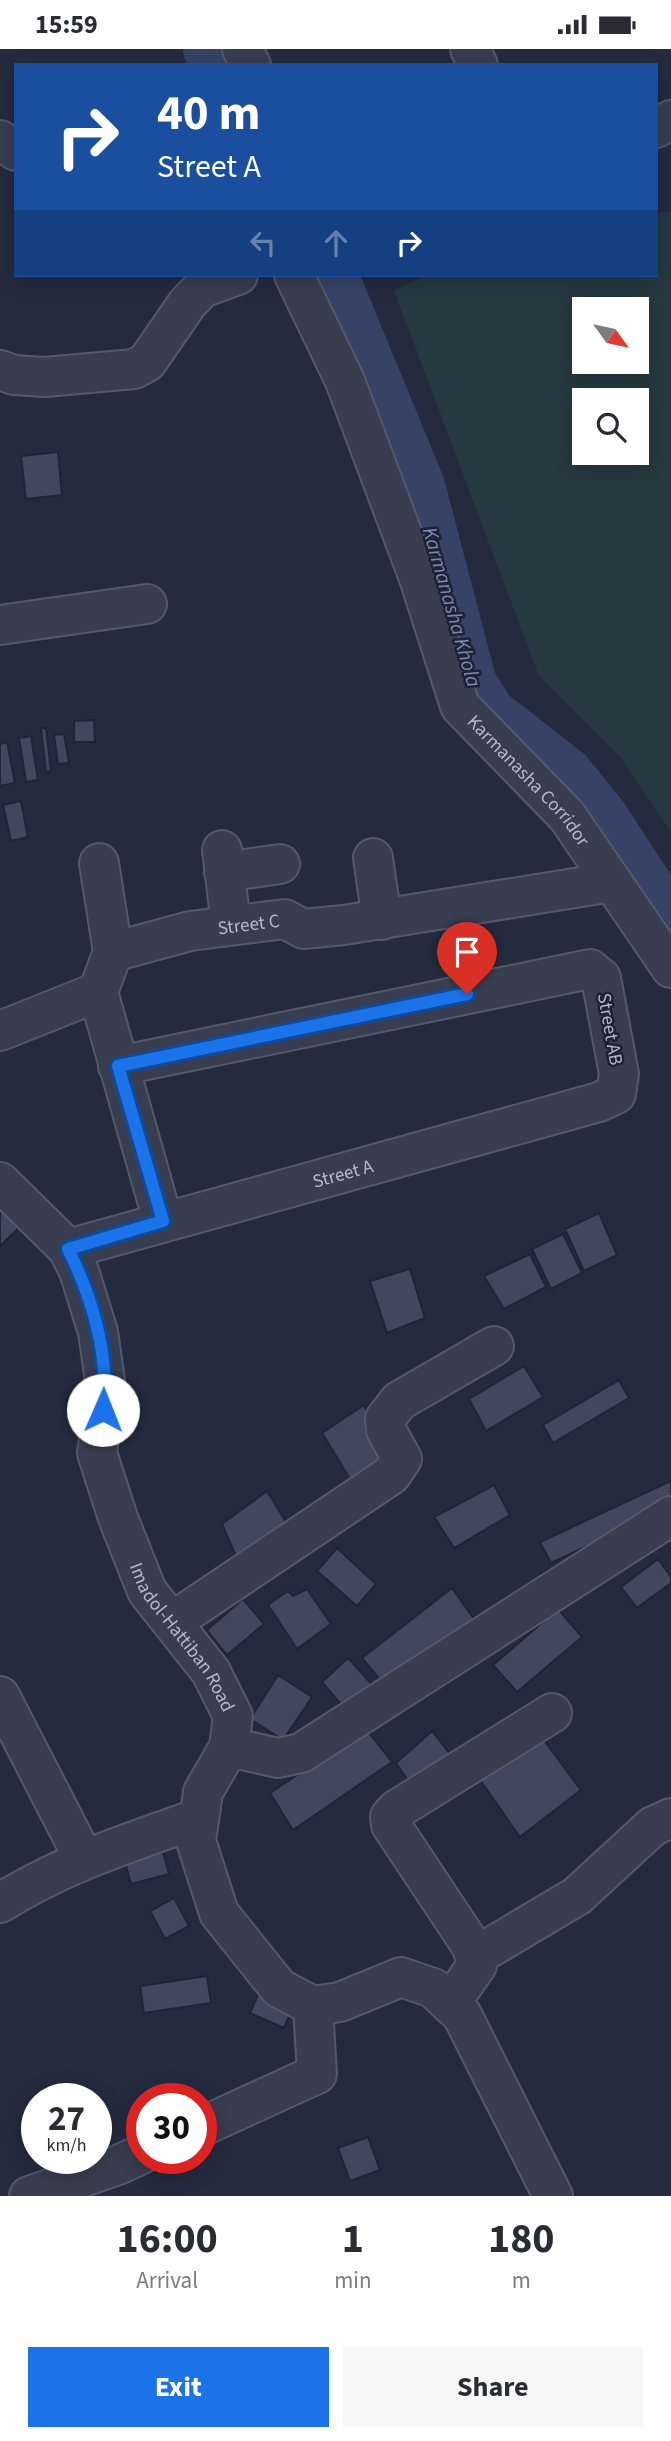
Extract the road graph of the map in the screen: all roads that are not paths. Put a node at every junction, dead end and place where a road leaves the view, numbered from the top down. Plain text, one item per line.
1 (232, 277) edge
2 (295, 277) edge
3 (0, 369) edge
4 (148, 604) dead end
5 (0, 625) edge
6 (373, 858) dead end
7 (99, 863) dead end
8 (280, 864) dead end
9 (612, 882) junction
10 (383, 920) junction
11 (231, 925) junction
12 (113, 952) junction
13 (671, 968) edge
14 (99, 992) junction
15 (0, 1031) edge
16 (118, 1066) junction
17 (616, 1094) joint
18 (0, 1182) edge
19 (163, 1221) junction
20 (68, 1249) junction
21 (494, 1346) dead end
22 (671, 1517) edge
23 (172, 1622) junction
24 (0, 1696) edge
25 (552, 1713) dead end
26 (229, 1747) junction
27 (199, 1818) junction
28 (671, 1818) edge
29 (84, 1859) junction
30 (0, 1903) edge
31 (476, 1956) junction
32 (450, 2004) junction
33 (313, 2006) junction
34 (217, 2120) edge
35 (126, 2161) edge
36 (29, 2196) edge
37 (553, 2196) edge

1 - 3 street
2 - 9 street, Karmanasha Corridor
4 - 5 street
6 - 10 street
7 - 12 street
8 - 11 street
9 - 10 street, Street C
9 - 13 street, Karmanasha Corridor
10 - 11 street, Street C
11 - 12 street, Street C
12 - 14 street
14 - 15 street
14 - 16 street
16 - 17 street, Street AB
16 - 19 street
17 - 19 street, Street A
18 - 20 street, Imadol-Hattiban Road
19 - 20 street, Street A
20 - 23 street, Imadol-Hattiban Road
21 - 23 street
22 - 26 street
23 - 26 street, Imadol-Hattiban Road
24 - 29 street
25 - 31 street
26 - 27 street, Imadol-Hattiban Road
27 - 29 street
27 - 33 street, Imadol-Hattiban Road
28 - 31 street
29 - 30 street
31 - 32 street
32 - 33 street
32 - 37 street
33 - 34 street
35 - 36 street

